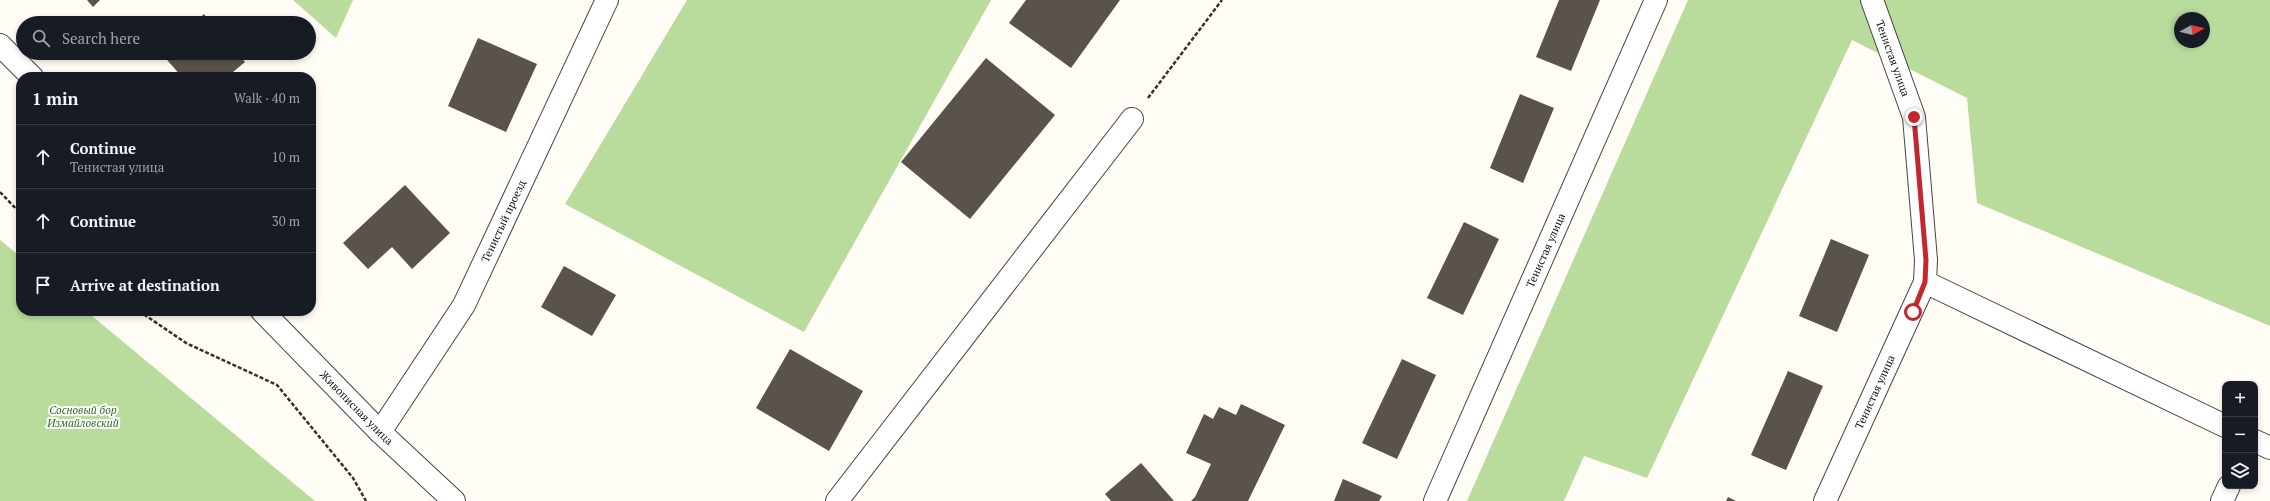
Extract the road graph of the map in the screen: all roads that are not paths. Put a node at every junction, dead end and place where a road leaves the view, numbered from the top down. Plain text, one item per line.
1 (607, 0) edge
2 (1656, 0) edge
3 (1872, 0) edge
4 (0, 44) edge
5 (27, 72) edge
6 (1132, 119) road end
7 (1925, 282) junction
8 (267, 316) edge
9 (2222, 425) edge
10 (380, 432) junction
11 (2258, 442) edge
12 (2270, 448) edge
13 (2228, 489) edge
14 (454, 501) edge
15 (837, 501) edge
16 (1436, 501) edge
17 (1825, 501) edge
18 (2222, 501) edge

1 - 10 street, Тенистый проезд
2 - 16 street, Тенистая улица
3 - 7 street, Тенистая улица
4 - 5 street
6 - 15 street
7 - 9 street
7 - 17 street, Тенистая улица
8 - 10 street, Живописная улица
10 - 14 street, Живописная улица
11 - 12 street
13 - 18 street

